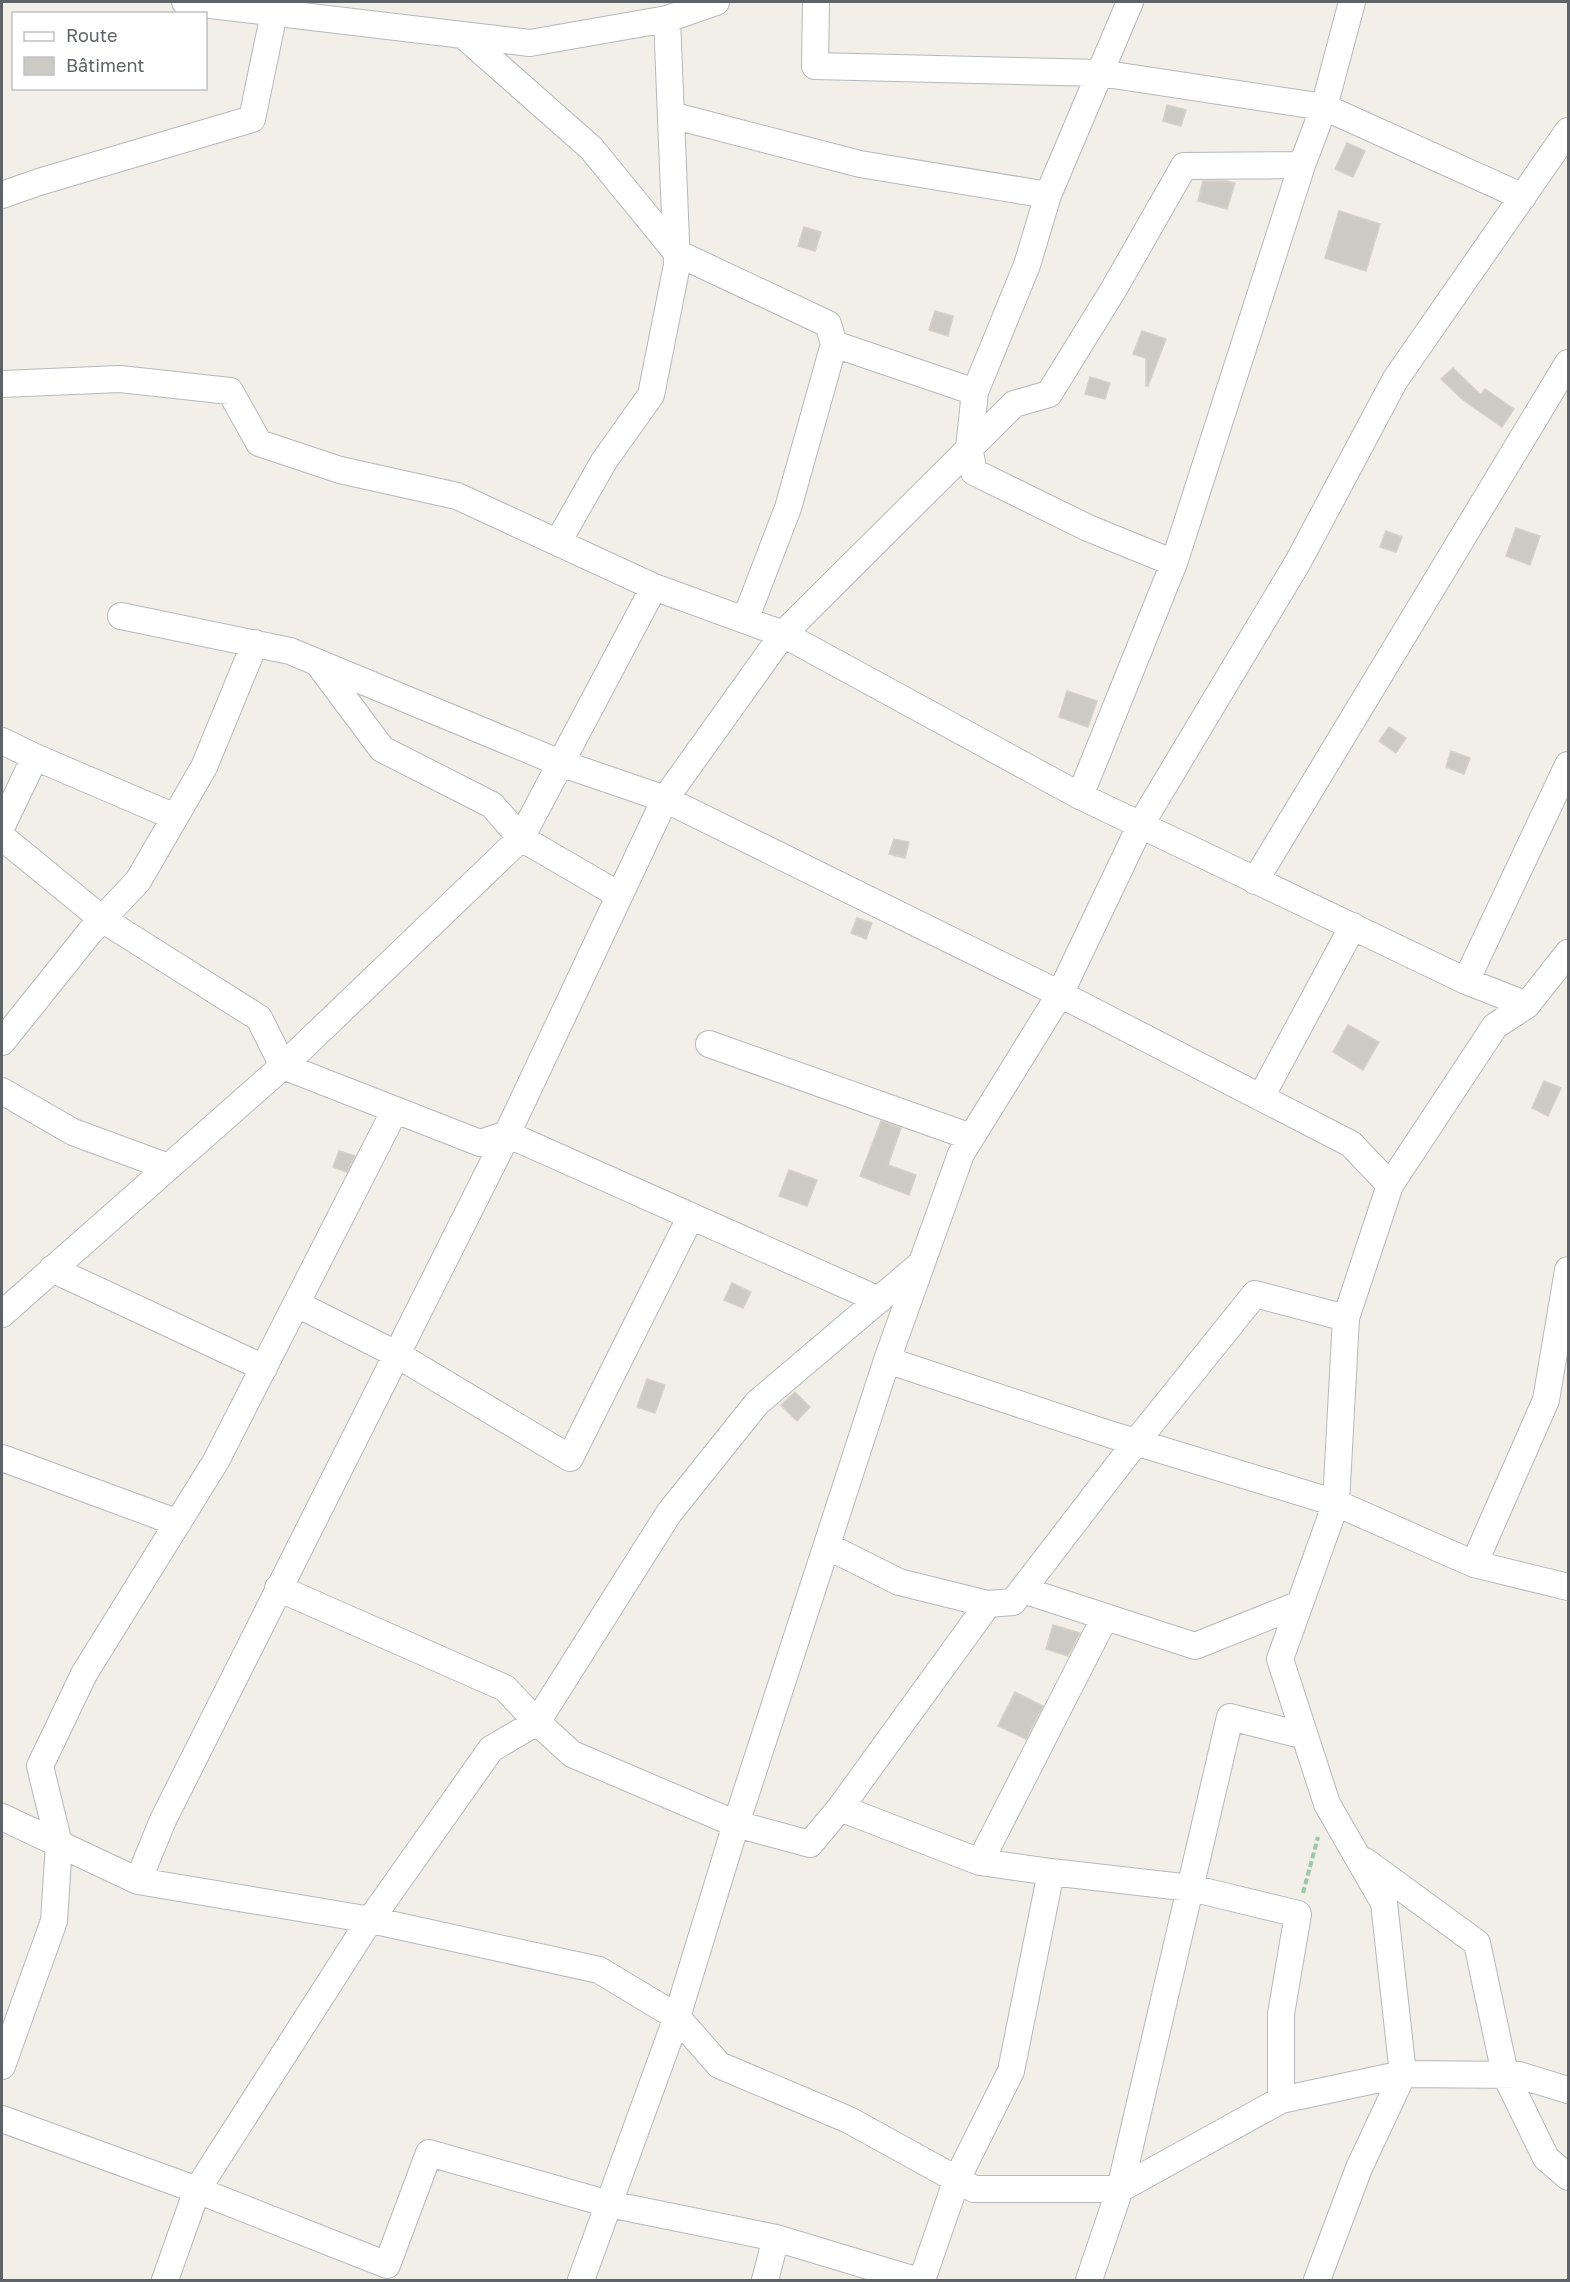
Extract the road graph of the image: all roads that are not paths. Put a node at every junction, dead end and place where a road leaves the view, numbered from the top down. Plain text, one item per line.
1 (185, 2) edge
2 (717, 2) edge
3 (816, 2) edge
4 (1130, 2) edge
5 (1352, 2) edge
6 (274, 12) junction
7 (362, 12) edge
8 (667, 19) junction
9 (463, 35) junction
10 (1100, 73) junction
11 (1324, 107) junction
12 (671, 115) junction
13 (1569, 131) edge
14 (1302, 165) junction
15 (2, 195) edge
16 (1048, 195) junction
17 (1523, 197) junction
18 (677, 253) junction
19 (834, 344) junction
20 (1569, 363) edge
21 (2, 384) edge
22 (975, 392) junction
23 (969, 448) junction
24 (558, 542) junction
25 (1174, 563) junction
26 (654, 586) junction
27 (121, 616) dead end
28 (745, 620) junction
29 (783, 634) junction
30 (255, 643) junction
31 (317, 662) junction
32 (2, 741) edge
33 (35, 757) junction
34 (560, 764) junction
35 (1569, 765) edge
36 (1080, 796) junction
37 (665, 799) junction
38 (175, 817) junction
39 (1141, 824) junction
40 (2, 826) edge
41 (2, 837) edge
42 (521, 838) junction
43 (1255, 881) junction
44 (619, 895) junction
45 (102, 919) junction
46 (1353, 926) junction
47 (1569, 953) edge
48 (1467, 981) junction
49 (1060, 994) junction
50 (1527, 1005) junction
51 (5, 1032) edge
52 (709, 1044) dead end
53 (283, 1066) junction
54 (2, 1091) edge
55 (1261, 1097) junction
56 (396, 1110) junction
57 (507, 1134) junction
58 (971, 1137) junction
59 (168, 1167) junction
60 (1390, 1185) junction
61 (692, 1216) junction
62 (922, 1263) junction
63 (52, 1269) junction
64 (1569, 1270) edge
65 (879, 1300) junction
66 (297, 1304) junction
67 (2, 1314) edge
68 (1346, 1318) junction
69 (396, 1354) junction
70 (887, 1360) junction
71 (264, 1368) junction
72 (1136, 1442) junction
73 (2, 1458) edge
74 (1336, 1503) junction
75 (178, 1523) junction
76 (827, 1546) junction
77 (1474, 1564) junction
78 (1569, 1587) edge
79 (278, 1588) junction
80 (1023, 1590) junction
81 (988, 1604) junction
82 (1300, 1604) junction
83 (1105, 1617) junction
84 (537, 1722) junction
85 (1305, 1736) junction
86 (840, 1808) junction
87 (2, 1817) edge
88 (736, 1824) junction
89 (59, 1844) junction
90 (1356, 1854) junction
91 (980, 1862) junction
92 (1051, 1872) junction
93 (138, 1881) junction
94 (1191, 1888) junction
95 (371, 1920) junction
96 (677, 2017) junction
97 (2, 2066) edge
98 (1403, 2074) junction
99 (1505, 2074) junction
100 (1569, 2090) edge
101 (1281, 2100) junction
102 (2, 2119) edge
103 (1569, 2177) edge
104 (957, 2180) junction
105 (1120, 2189) junction
106 (197, 2190) junction
107 (609, 2204) junction
108 (776, 2238) junction
109 (386, 2273) edge
110 (165, 2280) edge
111 (581, 2280) edge
112 (765, 2280) edge
113 (915, 2280) edge
114 (922, 2280) edge
115 (1089, 2280) edge
116 (1317, 2280) edge

1 - 6 street
2 - 8 street
3 - 10 street
4 - 10 street
5 - 11 street
6 - 7 street
6 - 15 street
7 - 9 street
8 - 9 street
8 - 12 street
9 - 18 street
10 - 11 street
10 - 16 street
11 - 14 street
11 - 17 street
12 - 16 street
12 - 18 street
13 - 17 street
14 - 23 street
14 - 25 street
16 - 22 street
17 - 39 street
18 - 19 street
18 - 24 street
19 - 22 street
19 - 28 street
20 - 43 street
21 - 24 street
22 - 23 street
23 - 25 street
23 - 29 street
24 - 26 street
25 - 36 street
26 - 28 street
26 - 34 street
27 - 30 street
28 - 29 street
29 - 36 street
29 - 37 street
30 - 31 street
30 - 38 street
31 - 34 street
31 - 42 street
32 - 33 street
33 - 38 street
33 - 40 street
34 - 37 street
34 - 42 street
35 - 48 street
36 - 39 street
37 - 44 street
37 - 49 street
38 - 45 street
39 - 43 street
39 - 49 street
41 - 45 street
42 - 44 street
42 - 53 street
43 - 46 street
44 - 57 street
45 - 51 street
45 - 53 street
46 - 48 street
46 - 55 street
47 - 50 street
48 - 50 street
49 - 55 street
49 - 58 street
50 - 60 street
52 - 58 street
53 - 56 street
53 - 59 street
54 - 59 street
55 - 60 street
56 - 57 street
56 - 66 street
57 - 61 street
57 - 69 street
58 - 62 street
59 - 63 street
60 - 68 street
61 - 65 street
61 - 69 street
62 - 65 street
62 - 70 street
63 - 67 street
63 - 71 street
64 - 77 street
65 - 84 street
66 - 69 street
66 - 71 street
68 - 72 street
68 - 74 street
69 - 79 street
70 - 72 street
70 - 76 street
71 - 75 street
72 - 74 street
72 - 80 street
73 - 75 street
74 - 77 street
74 - 82 street
75 - 89 street
76 - 81 street
76 - 88 street
77 - 78 street
79 - 84 street
79 - 93 street
80 - 81 street
80 - 83 street
81 - 86 street
82 - 83 street
82 - 85 street
83 - 91 street
84 - 88 street
84 - 95 street
85 - 90 street
85 - 94 street
86 - 88 street
86 - 91 street
87 - 89 street
88 - 96 street
89 - 93 street
89 - 97 street
90 - 98 street
90 - 99 street
91 - 92 street
92 - 94 street
92 - 104 street
93 - 95 street
94 - 101 street
94 - 105 street
95 - 96 street
95 - 106 street
96 - 104 street
96 - 107 street
98 - 99 street
98 - 101 street
98 - 116 street
99 - 100 street
99 - 103 street
101 - 105 street
102 - 106 street
104 - 105 street
104 - 114 street
105 - 115 street
106 - 109 street
106 - 110 street
107 - 108 street
107 - 109 street
107 - 111 street
108 - 112 street
108 - 113 street

